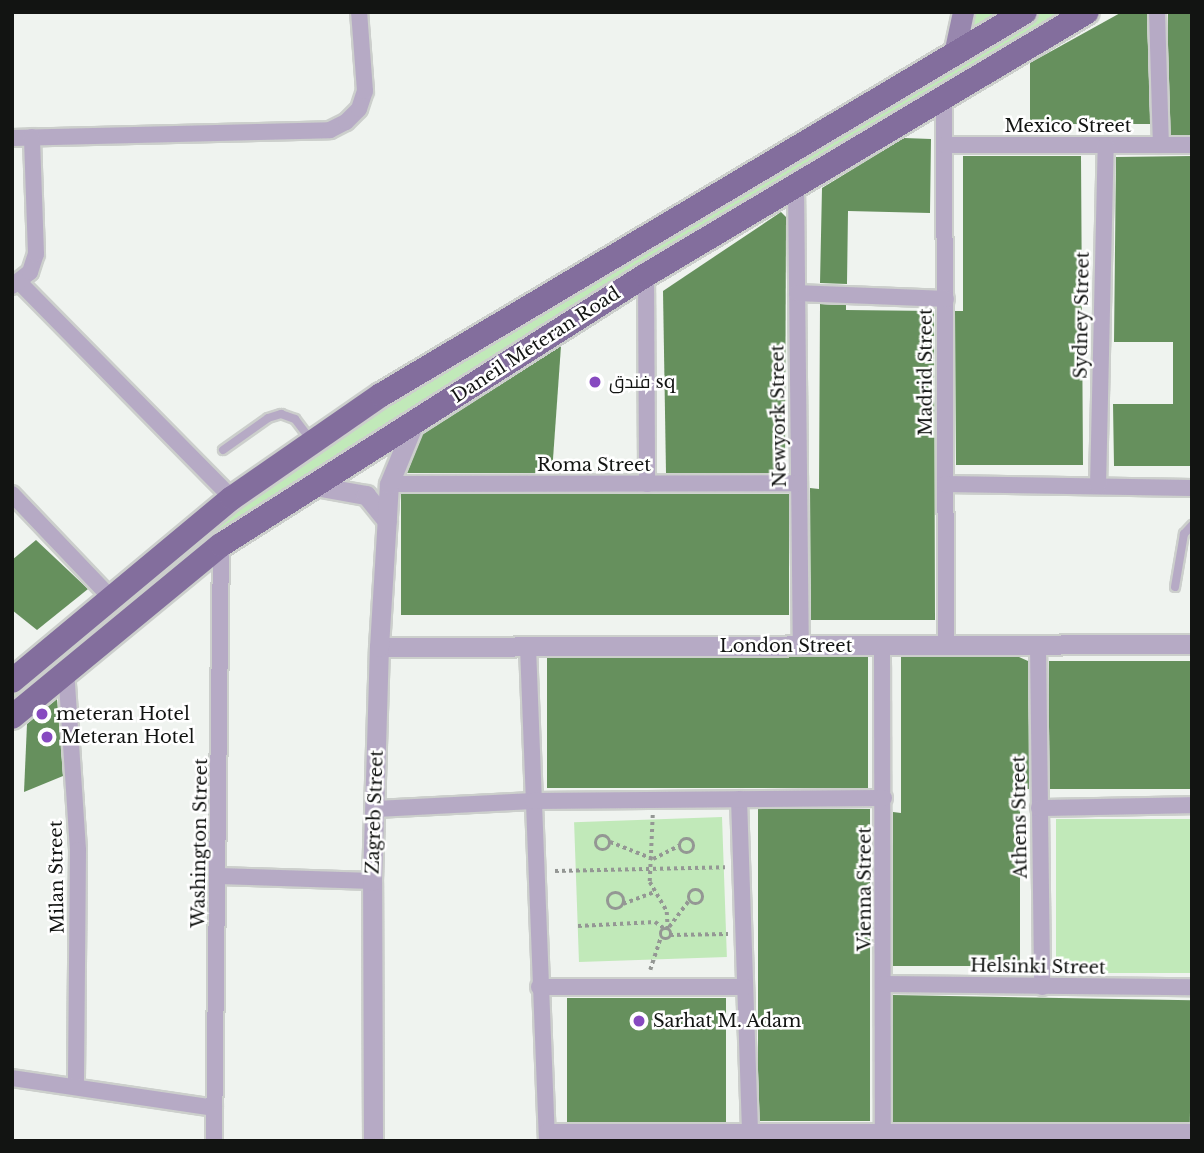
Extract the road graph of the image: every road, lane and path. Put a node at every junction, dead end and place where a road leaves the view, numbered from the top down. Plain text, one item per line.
1 (359, 12) edge
2 (963, 12) edge
3 (1025, 12) edge
4 (1087, 12) edge
5 (1157, 12) edge
6 (954, 54) junction
7 (944, 99) junction
8 (32, 137) junction
9 (12, 138) edge
10 (945, 145) junction
11 (1106, 145) junction
12 (1161, 145) junction
13 (1192, 145) edge
14 (796, 186) junction
15 (646, 275) junction
16 (16, 285) edge
17 (797, 293) junction
18 (946, 299) junction
19 (414, 423) junction
20 (312, 442) junction
21 (223, 450) dead end
22 (799, 483) junction
23 (389, 484) junction
24 (647, 484) junction
25 (945, 484) junction
26 (315, 486) junction
27 (1098, 486) junction
28 (1192, 488) edge
29 (12, 494) edge
30 (232, 498) junction
31 (387, 521) junction
32 (1192, 525) edge
33 (221, 545) junction
34 (1174, 587) dead end
35 (111, 598) junction
36 (1192, 644) edge
37 (946, 645) junction
38 (1038, 645) junction
39 (801, 646) junction
40 (379, 647) junction
41 (528, 647) junction
42 (882, 647) junction
43 (66, 669) junction
44 (12, 681) edge
45 (12, 717) edge
46 (884, 798) junction
47 (653, 799) junction
48 (739, 799) junction
49 (533, 801) junction
50 (1192, 805) edge
51 (1039, 808) junction
52 (376, 809) junction
53 (610, 842) junction
54 (680, 845) junction
55 (653, 859) junction
56 (741, 867) junction
57 (652, 869) junction
58 (534, 871) junction
59 (219, 876) junction
60 (372, 881) junction
61 (655, 892) junction
62 (690, 900) junction
63 (623, 904) junction
64 (578, 926) dead end
65 (666, 929) junction
66 (743, 933) junction
67 (670, 935) junction
68 (661, 937) junction
69 (884, 984) junction
70 (539, 987) junction
71 (745, 987) junction
72 (1192, 987) edge
73 (1042, 988) junction
74 (636, 989) junction
75 (12, 1078) edge
76 (76, 1085) junction
77 (214, 1108) junction
78 (883, 1132) junction
79 (1192, 1132) edge
80 (750, 1133) junction
81 (547, 1136) edge
82 (995, 1137) edge
83 (214, 1141) edge
84 (373, 1141) edge

1 - 8 street
2 - 6 main road
3 - 6 main road, Daneil Meteran Road
4 - 7 main road, Daneil Meteran Road
5 - 12 street
6 - 20 main road, Daneil Meteran Road
7 - 10 street, Madrid Street
7 - 14 main road, Daneil Meteran Road
8 - 9 street
8 - 16 street
10 - 11 street, Mexico Street
10 - 18 street, Madrid Street
11 - 12 street, Mexico Street
11 - 27 street, Sydney Street
12 - 13 street, Mexico Street
14 - 15 main road, Daneil Meteran Road
14 - 17 street, Newyork Street
15 - 19 main road, Daneil Meteran Road
15 - 24 street
16 - 30 street
17 - 18 street
17 - 22 street, Newyork Street
18 - 25 street, Madrid Street
19 - 23 street, Zagreb Street
19 - 26 main road, Daneil Meteran Road
20 - 21 lane
20 - 30 main road, Daneil Meteran Road
22 - 24 street, Roma Street
22 - 39 street, Newyork Street
23 - 24 street, Roma Street
23 - 31 street, Zagreb Street
25 - 27 street
25 - 37 street, Madrid Street
26 - 31 street
26 - 33 main road, Daneil Meteran Road
27 - 28 street
29 - 35 street
30 - 35 main road, Daneil Meteran Road
31 - 40 street, Zagreb Street
32 - 34 lane
33 - 43 main road, Daneil Meteran Road
33 - 59 street, Washington Street
35 - 44 main road, Daneil Meteran Road
36 - 38 street, London Street
37 - 38 street, London Street
37 - 42 street, London Street
38 - 51 street, Athens Street
39 - 41 street, London Street
39 - 42 street, London Street
40 - 41 street, London Street
40 - 52 street, Zagreb Street
41 - 49 street
42 - 46 street, Vienna Street
43 - 45 main road, Daneil Meteran Road
43 - 76 street, Milan Street
46 - 48 street
46 - 69 street, Vienna Street
47 - 48 street
47 - 49 street
47 - 55 path
48 - 56 street
49 - 52 street
49 - 58 street
50 - 51 street
51 - 73 street, Athens Street
52 - 60 street, Zagreb Street
53 - 53 path
53 - 55 path
54 - 54 path
54 - 55 path
55 - 57 path
56 - 57 path
56 - 66 street
57 - 58 path
57 - 61 path
58 - 70 street
59 - 60 street
59 - 77 street, Washington Street
60 - 84 street, Zagreb Street
61 - 63 path
61 - 65 path
62 - 62 path
62 - 65 path
63 - 63 path
64 - 65 path
65 - 67 path
65 - 68 path
66 - 67 path
66 - 71 street
67 - 68 path
68 - 74 path
69 - 73 street, Helsinki Street
69 - 78 street, Vienna Street
70 - 74 street
70 - 81 street
71 - 74 street
71 - 80 street
72 - 73 street, Helsinki Street
75 - 76 street
76 - 77 street
77 - 83 street, Washington Street
78 - 80 street
78 - 82 street
79 - 82 street
80 - 81 street

